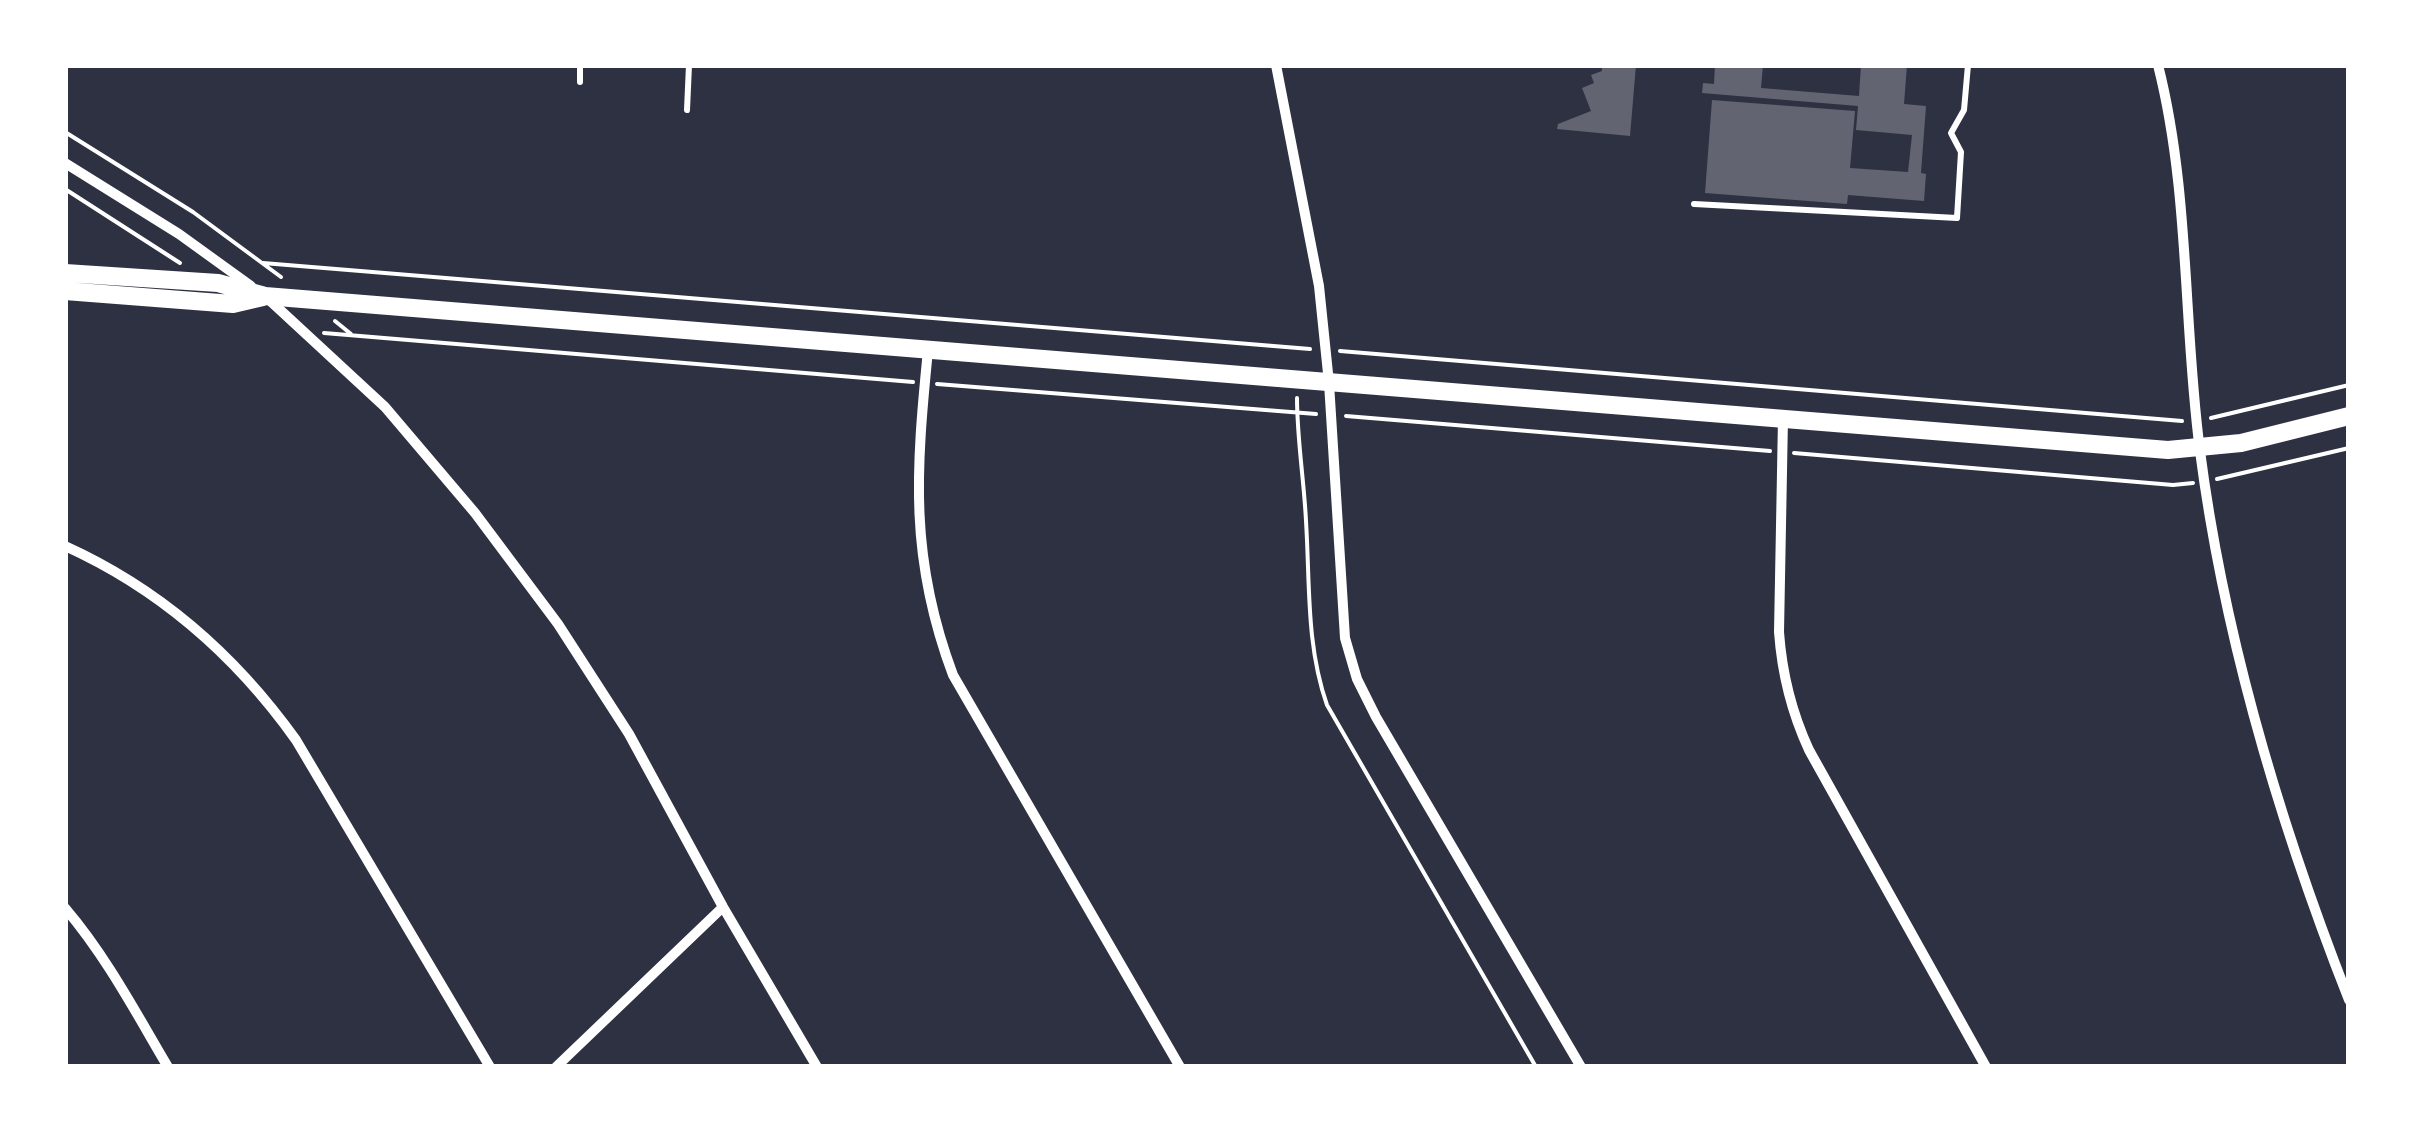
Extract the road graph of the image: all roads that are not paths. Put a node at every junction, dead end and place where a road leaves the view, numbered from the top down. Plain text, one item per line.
1 (580, 65) edge
2 (690, 65) edge
3 (1276, 65) edge
4 (1968, 65) edge
5 (2158, 65) edge
6 (580, 82) dead end
7 (687, 110) dead end
8 (65, 163) edge
9 (1694, 204) dead end
10 (65, 273) edge
11 (65, 291) edge
12 (265, 296) junction
13 (928, 350) junction
14 (1329, 383) junction
15 (2349, 416) edge
16 (1783, 418) junction
17 (2199, 449) junction
18 (65, 546) edge
19 (722, 906) junction
20 (65, 908) edge
21 (2349, 1000) edge
22 (168, 1067) edge
23 (490, 1067) edge
24 (556, 1067) edge
25 (816, 1067) edge
26 (1180, 1067) edge
27 (1581, 1067) edge
28 (1986, 1067) edge

1 - 6 lane
2 - 7 lane
3 - 14 street
4 - 9 lane
5 - 17 street
8 - 12 street
10 - 12 main road
11 - 12 main road
12 - 13 main road
12 - 19 street
13 - 14 main road
13 - 26 street
14 - 16 main road
14 - 27 street
15 - 17 main road
16 - 17 main road
16 - 28 street
17 - 21 street
18 - 23 street
19 - 24 street
19 - 25 street
20 - 22 street

